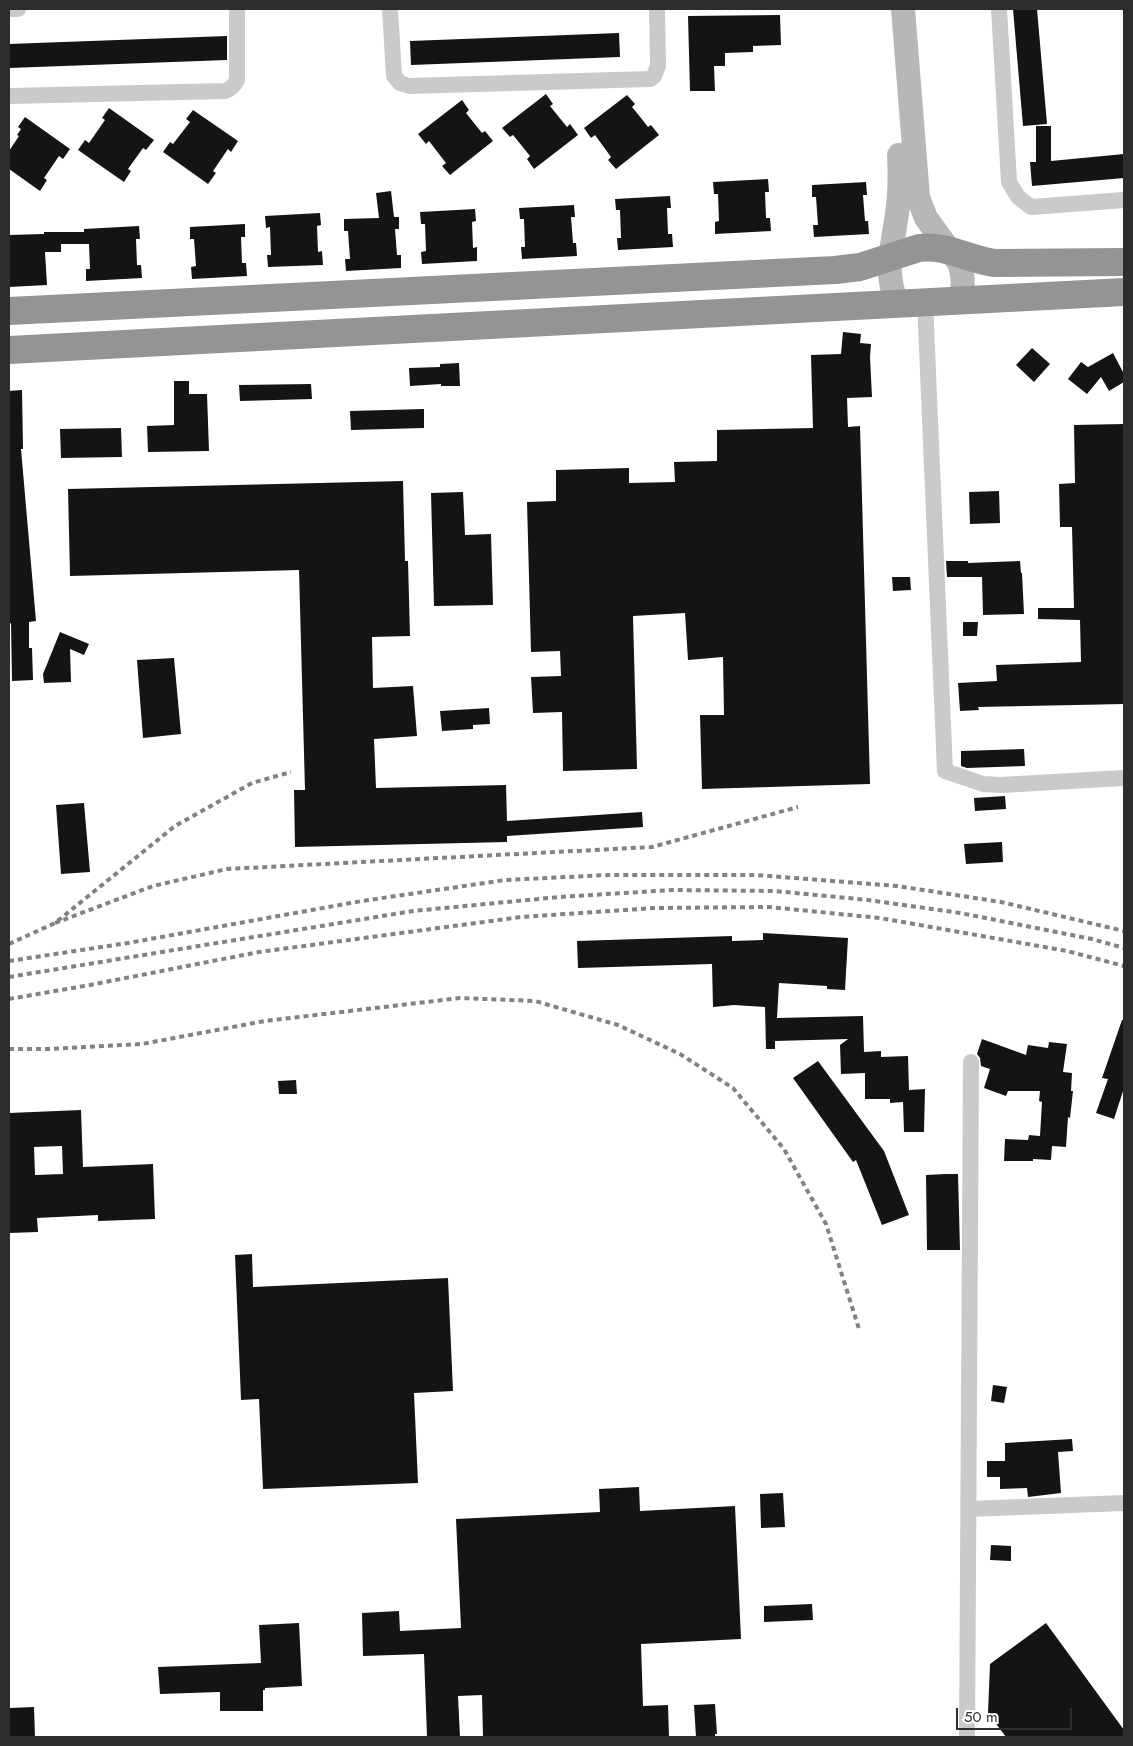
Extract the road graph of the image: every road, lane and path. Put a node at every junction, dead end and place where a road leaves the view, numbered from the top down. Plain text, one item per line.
1 (9, 9) edge
2 (18, 9) edge
3 (236, 9) edge
4 (390, 9) edge
5 (658, 9) edge
6 (891, 9) edge
7 (903, 9) edge
8 (999, 9) edge
9 (9, 96) edge
10 (1124, 200) edge
11 (951, 250) junction
12 (890, 258) junction
13 (1124, 262) edge
14 (1003, 263) junction
15 (1124, 292) edge
16 (1003, 297) junction
17 (960, 300) junction
18 (925, 302) junction
19 (897, 303) junction
20 (9, 311) edge
21 (9, 350) edge
22 (1124, 778) edge
23 (971, 1062) dead end
24 (1124, 1503) edge
25 (969, 1509) junction
26 (967, 1737) edge

1 - 2 street
3 - 9 street
4 - 5 street
6 - 12 street
7 - 11 street
8 - 10 street
11 - 12 highway
11 - 14 highway
11 - 17 street
12 - 19 street
12 - 20 highway
13 - 14 highway
14 - 16 highway
15 - 16 highway
16 - 17 highway
17 - 18 highway
18 - 19 highway
18 - 22 street
19 - 21 highway
23 - 25 street
24 - 25 street
25 - 26 street

